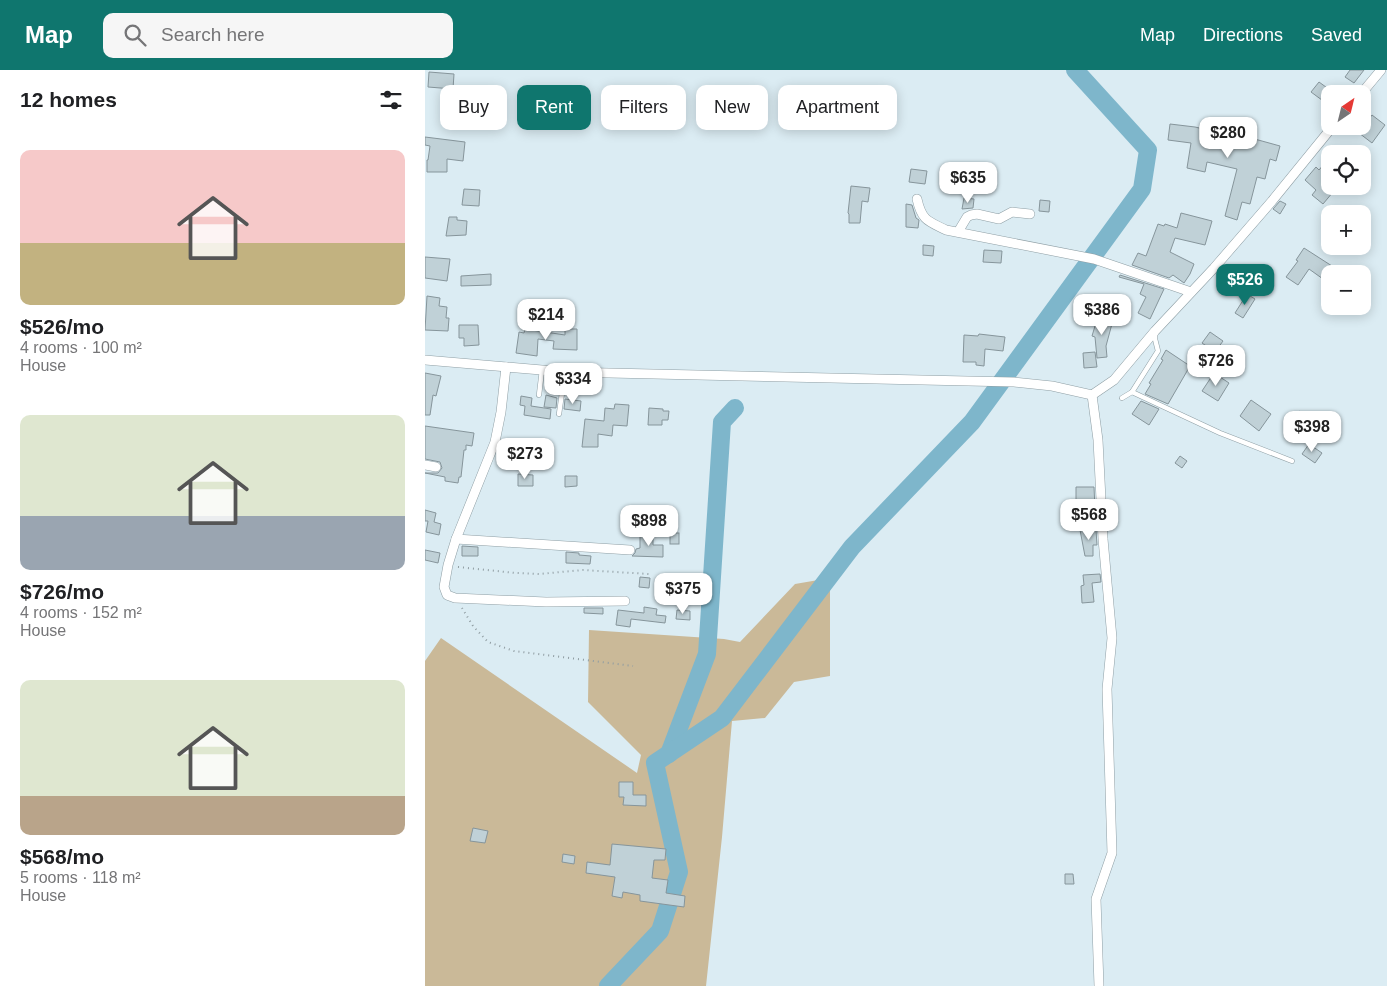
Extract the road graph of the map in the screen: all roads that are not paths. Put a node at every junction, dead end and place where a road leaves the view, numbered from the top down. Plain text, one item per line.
1 (1381, 70) edge
2 (1368, 85) edge
3 (1326, 135) edge
4 (917, 200) dead end
5 (1030, 214) dead end
6 (958, 232) junction
7 (1191, 292) junction
8 (1155, 331) junction
9 (425, 360) edge
10 (507, 367) junction
11 (542, 370) junction
12 (565, 372) junction
13 (1132, 392) junction
14 (539, 395) dead end
15 (1092, 395) junction
16 (1122, 398) dead end
17 (559, 414) dead end
18 (1292, 461) dead end
19 (425, 465) edge
20 (436, 467) dead end
21 (456, 539) junction
22 (630, 550) dead end
23 (625, 601) dead end
24 (1099, 986) edge

1 - 2 street
3 - 7 street
4 - 6 street
5 - 6 street
6 - 7 street
7 - 8 street
8 - 13 lane
8 - 15 street
9 - 10 street
10 - 11 street
10 - 21 street
11 - 12 street
11 - 14 lane
12 - 15 street
12 - 17 lane
13 - 16 lane
13 - 18 lane
15 - 24 street
19 - 20 street
21 - 22 street
21 - 23 street

